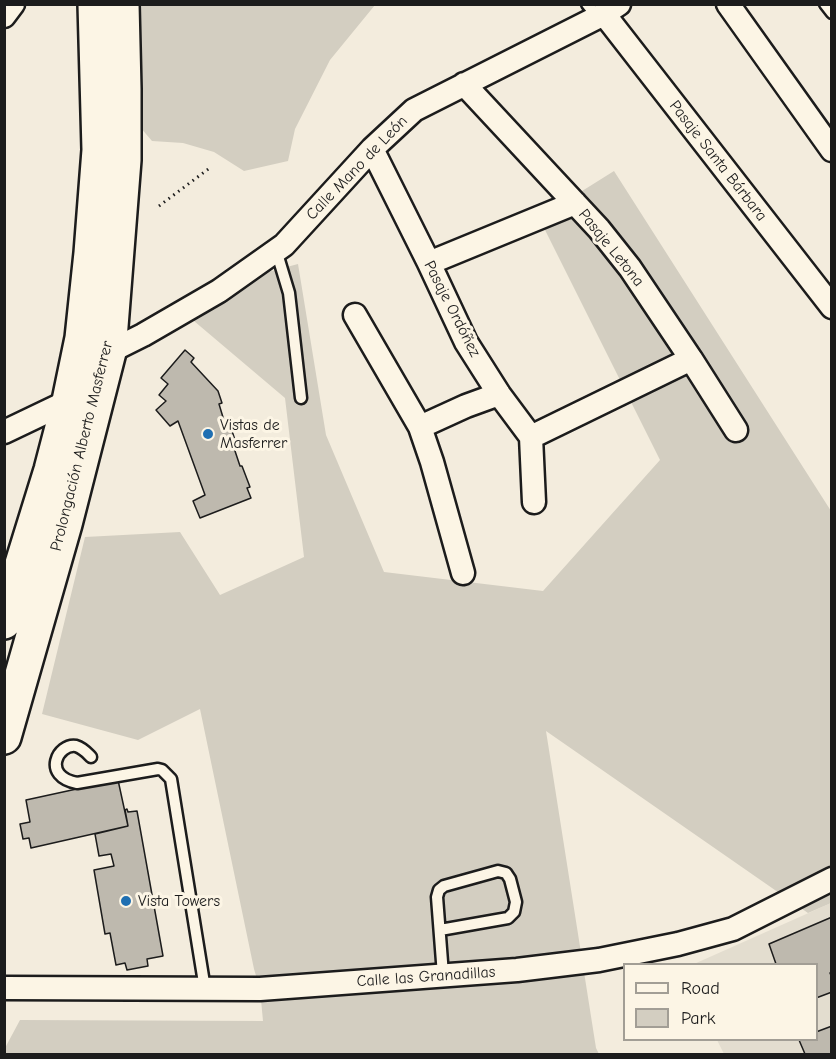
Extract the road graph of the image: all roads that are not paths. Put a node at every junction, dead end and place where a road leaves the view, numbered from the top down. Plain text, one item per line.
1 (13, 4) edge
2 (95, 4) edge
3 (122, 4) edge
4 (728, 4) edge
5 (825, 4) edge
6 (602, 10) edge
7 (831, 13) edge
8 (4, 16) edge
9 (464, 84) junction
10 (372, 149) junction
11 (831, 150) edge
12 (575, 203) junction
13 (276, 250) junction
14 (429, 263) junction
15 (831, 307) edge
16 (355, 315) dead end
17 (108, 352) junction
18 (691, 359) junction
19 (500, 394) junction
20 (301, 398) dead end
21 (69, 400) junction
22 (420, 427) junction
23 (736, 430) dead end
24 (4, 432) edge
25 (531, 437) junction
26 (534, 502) dead end
27 (463, 573) dead end
28 (4, 622) edge
29 (4, 737) edge
30 (91, 757) dead end
31 (831, 879) edge
32 (440, 930) junction
33 (443, 975) junction
34 (4, 988) edge
35 (205, 989) junction

1 - 8 street
2 - 21 main road, Prolongación Alberto Masferrer
3 - 17 main road, Prolongación Alberto Masferrer
4 - 11 street
5 - 7 lane
6 - 9 street, Calle Mano de León
6 - 15 street, Pasaje Santa Bárbara
9 - 10 street, Calle Mano de León
9 - 12 street, Pasaje Letona
10 - 13 street, Calle Mano de León
10 - 14 street, Pasaje Ordóñez
12 - 14 street
12 - 18 street, Pasaje Letona
13 - 17 street, Calle Mano de León
13 - 20 lane
14 - 19 street, Pasaje Ordóñez
16 - 22 street
17 - 29 main road, Prolongación Alberto Masferrer
18 - 23 street, Pasaje Letona
18 - 25 street
19 - 22 street
19 - 25 street, Pasaje Ordóñez
21 - 24 street
21 - 28 main road, Prolongación Alberto Masferrer
22 - 27 street
25 - 26 street
30 - 35 lane
31 - 33 street, Calle las Granadillas
32 - 32 lane
32 - 33 lane
33 - 35 street, Calle las Granadillas
34 - 35 street, Calle las Granadillas

